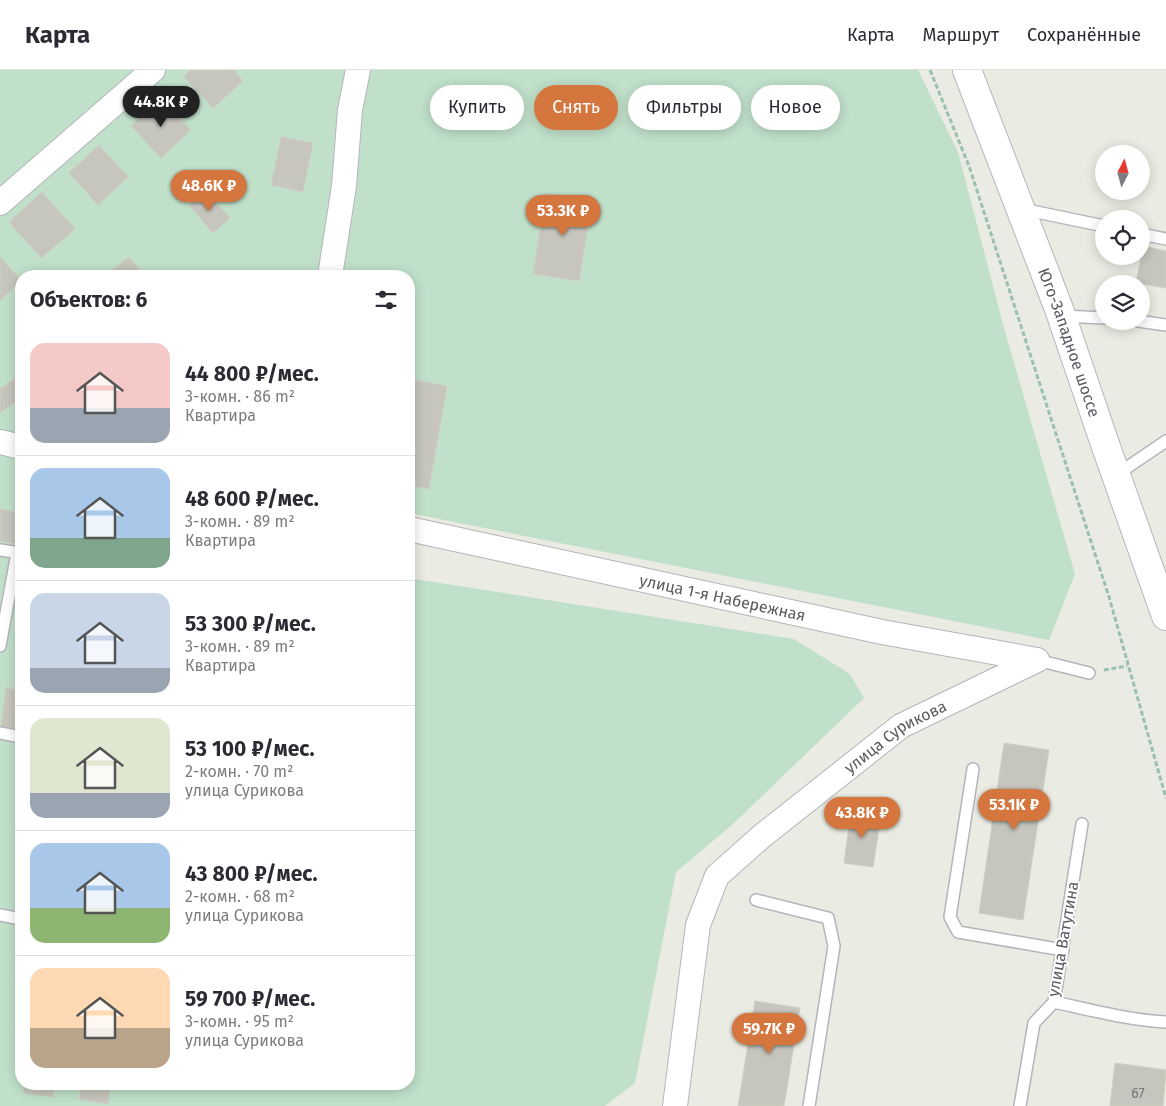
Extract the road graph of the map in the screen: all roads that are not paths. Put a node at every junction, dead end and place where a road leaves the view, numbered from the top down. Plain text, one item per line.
1 (153, 70) edge
2 (358, 70) edge
3 (967, 70) edge
4 (0, 203) edge
5 (1021, 209) junction
6 (1095, 224) edge
7 (1150, 236) edge
8 (1166, 239) edge
9 (331, 270) edge
10 (1062, 316) junction
11 (1095, 318) edge
12 (1150, 323) edge
13 (1166, 325) edge
14 (1166, 441) edge
15 (0, 442) edge
16 (15, 446) edge
17 (1116, 475) junction
18 (415, 530) edge
19 (0, 550) edge
20 (15, 552) edge
21 (15, 573) edge
22 (1166, 613) edge
23 (0, 646) edge
24 (1037, 660) junction
25 (1088, 672) road end
26 (0, 733) edge
27 (15, 735) edge
28 (972, 769) dead end
29 (1082, 824) dead end
30 (756, 900) dead end
31 (0, 915) edge
32 (15, 917) edge
33 (1063, 950) junction
34 (1054, 1002) junction
35 (1166, 1022) edge
36 (675, 1106) edge
37 (809, 1106) edge
38 (1020, 1106) edge

1 - 4 street
2 - 9 street
3 - 5 main road, Юго-Западное шоссе
5 - 6 lane
5 - 10 main road, Юго-Западное шоссе
7 - 8 lane
10 - 11 lane
10 - 17 main road, Юго-Западное шоссе
12 - 13 lane
14 - 17 lane
15 - 16 street
17 - 22 main road, Юго-Западное шоссе
18 - 24 street, улица 1-я Набережная
19 - 20 lane
21 - 23 lane
24 - 25 lane
24 - 36 street, улица Сурикова
26 - 27 lane
28 - 33 lane
29 - 33 lane, улица Ватутина
30 - 37 lane
31 - 32 lane
33 - 34 lane, улица Ватутина
34 - 35 lane
34 - 38 lane, улица Ватутина

